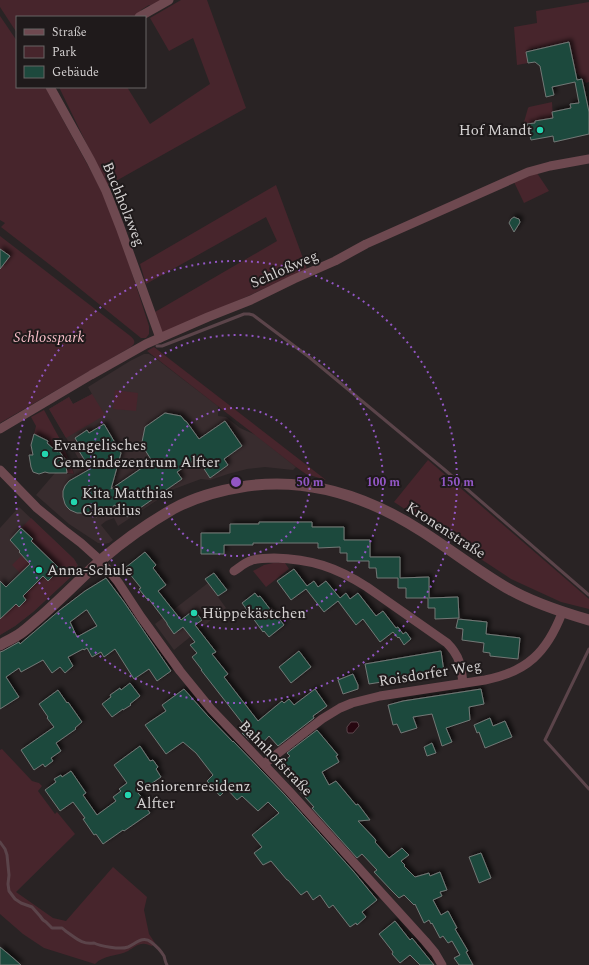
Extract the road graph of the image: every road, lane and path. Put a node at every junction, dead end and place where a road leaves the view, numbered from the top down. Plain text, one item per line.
1 (169, 0) edge
2 (141, 16) edge
3 (51, 88) edge
4 (589, 159) edge
5 (160, 338) junction
6 (0, 429) edge
7 (0, 470) edge
8 (101, 561) junction
9 (234, 571) dead end
10 (562, 613) junction
11 (589, 620) edge
12 (0, 645) edge
13 (463, 683) junction
14 (264, 764) junction
15 (442, 965) edge

1 - 2 street
3 - 5 street, Buchholzweg
4 - 5 street, Schloßweg
5 - 6 street, Schloßweg
7 - 8 street, Bahnhofstraße
8 - 10 street, Kronenstraße
8 - 12 street, Kronenstraße
8 - 14 street, Bahnhofstraße
9 - 13 street
10 - 11 street
10 - 13 street, Roisdorfer Weg
13 - 14 street, Roisdorfer Weg
14 - 15 street, Bahnhofstraße

